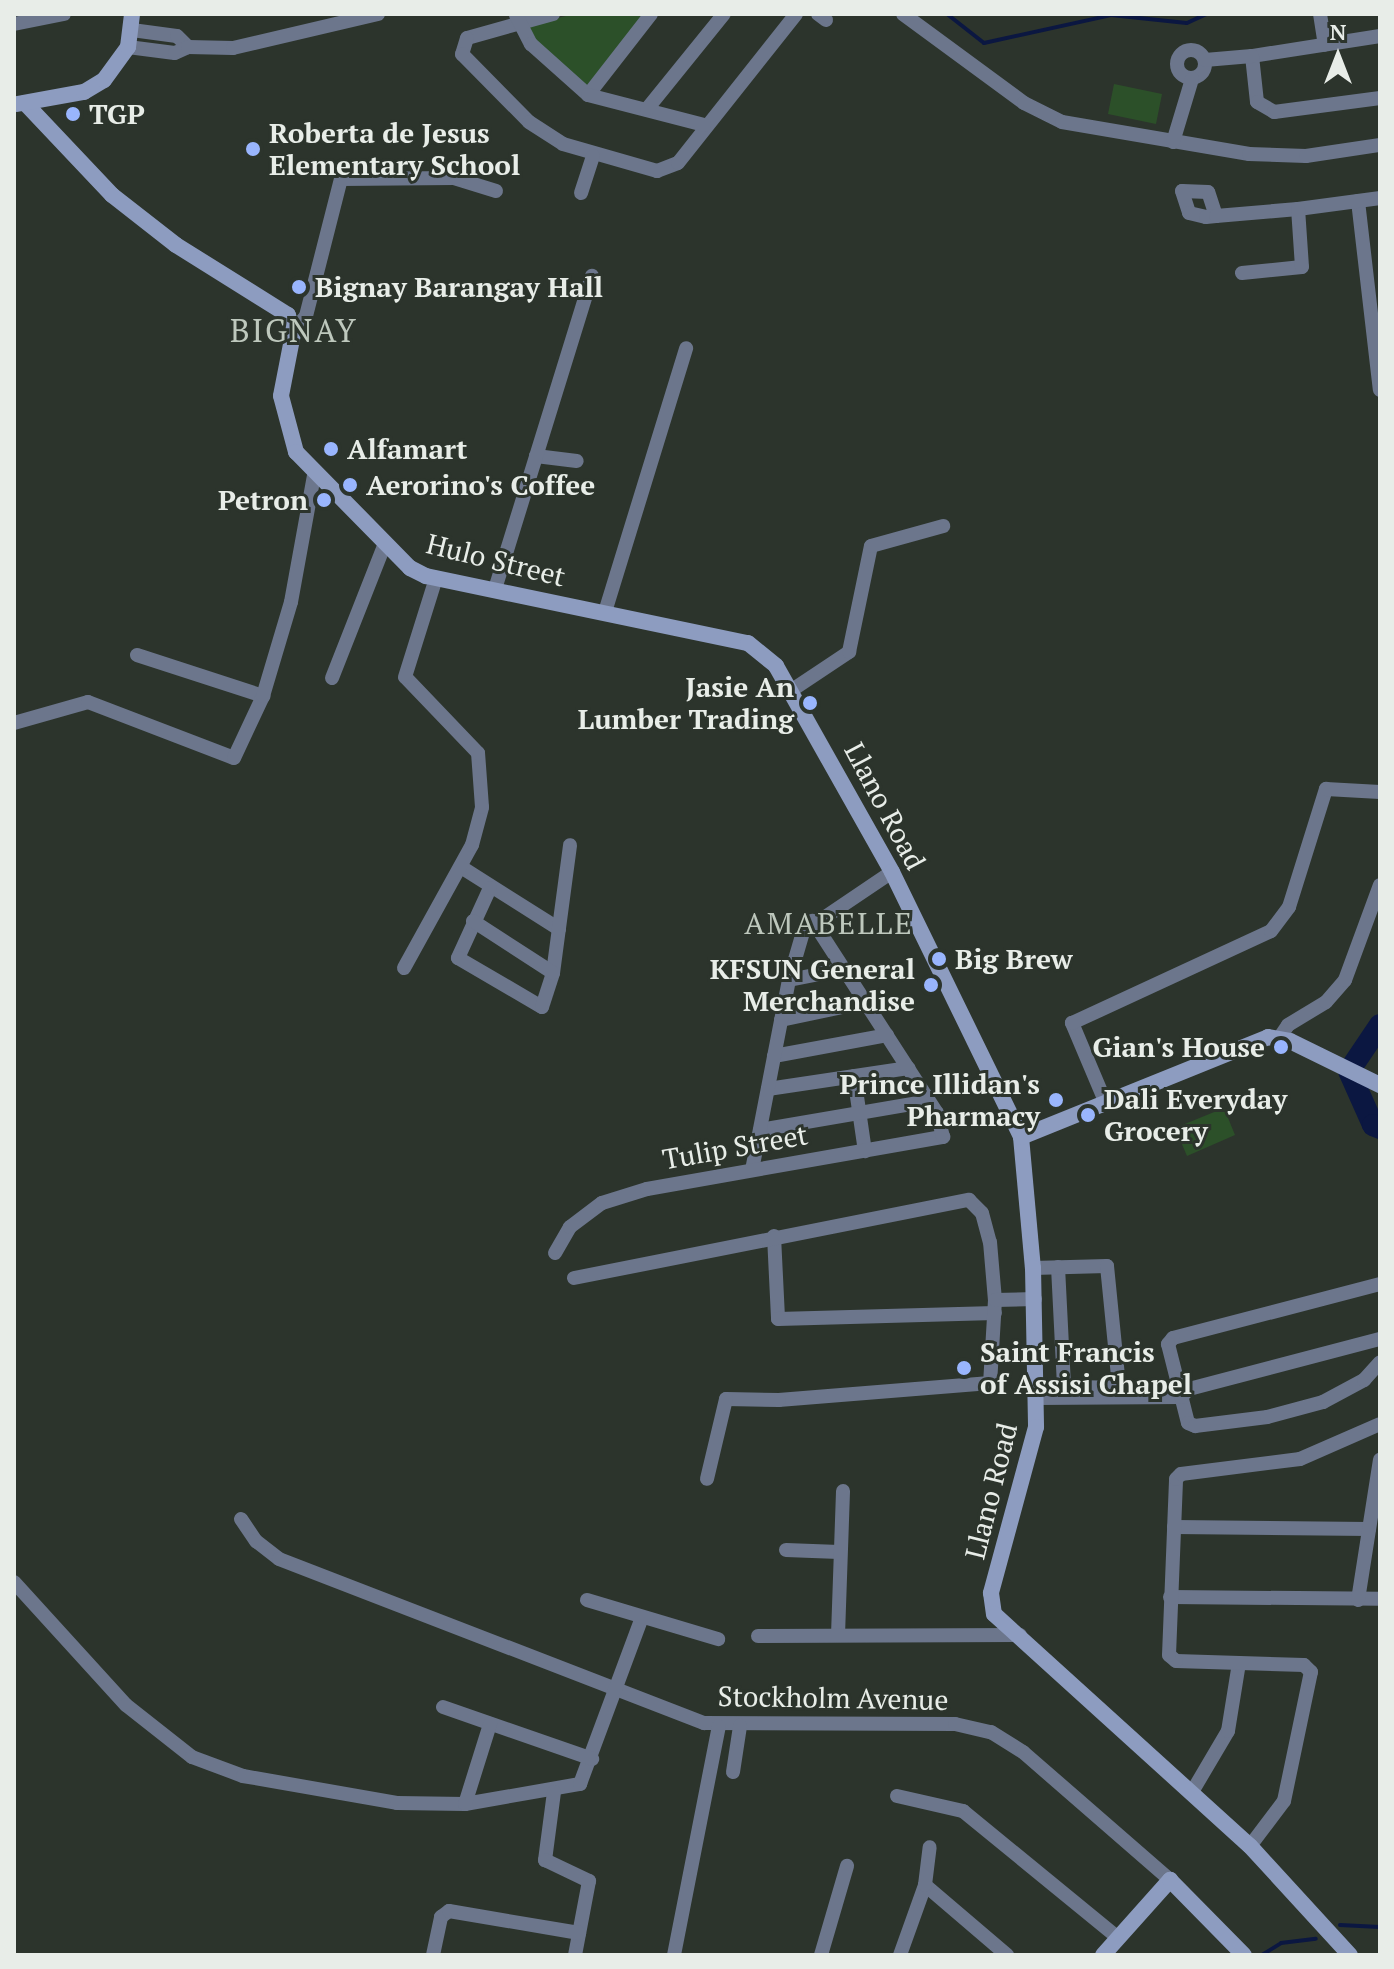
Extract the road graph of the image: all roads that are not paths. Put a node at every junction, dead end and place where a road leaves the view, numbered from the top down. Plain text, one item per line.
1 (64, 14) edge
2 (378, 14) edge
3 (553, 14) edge
4 (651, 14) edge
5 (724, 14) edge
6 (796, 14) edge
7 (903, 14) edge
8 (1320, 14) edge
9 (517, 18) edge
10 (14, 24) edge
11 (131, 30) edge
12 (1380, 36) edge
13 (1325, 45) junction
14 (1252, 56) junction
15 (1205, 60) junction
16 (1192, 79) junction
17 (588, 95) junction
18 (1380, 98) edge
19 (19, 104) edge
20 (647, 109) junction
21 (704, 125) junction
22 (1173, 142) junction
23 (1380, 145) edge
24 (593, 156) junction
25 (496, 191) dead end
26 (581, 193) dead end
27 (1380, 198) edge
28 (1358, 201) junction
29 (1298, 209) junction
30 (1216, 216) dead end
31 (1242, 273) dead end
32 (592, 276) dead end
33 (294, 330) junction
34 (686, 348) dead end
35 (1380, 390) edge
36 (536, 456) junction
37 (577, 461) dead end
38 (314, 475) junction
39 (943, 526) dead end
40 (384, 546) junction
41 (436, 578) junction
42 (495, 589) junction
43 (605, 612) junction
44 (137, 655) dead end
45 (332, 678) dead end
46 (792, 690) junction
47 (263, 696) junction
48 (14, 723) edge
49 (822, 742) joint
50 (1380, 792) edge
51 (570, 845) dead end
52 (461, 867) junction
53 (892, 872) junction
54 (1380, 885) edge
55 (490, 888) junction
56 (473, 921) junction
57 (813, 921) junction
58 (559, 929) junction
59 (404, 968) dead end
60 (844, 969) junction
61 (553, 973) junction
62 (789, 980) junction
63 (866, 1002) junction
64 (781, 1020) junction
65 (887, 1035) junction
66 (1280, 1037) junction
67 (774, 1056) junction
68 (908, 1068) junction
69 (854, 1076) junction
70 (1380, 1085) edge
71 (768, 1089) junction
72 (929, 1101) junction
73 (1105, 1101) junction
74 (858, 1113) junction
75 (760, 1130) junction
76 (1021, 1137) junction
77 (865, 1151) junction
78 (752, 1170) junction
79 (774, 1236) junction
80 (555, 1253) dead end
81 (1058, 1267) junction
82 (1033, 1268) junction
83 (574, 1278) dead end
84 (1380, 1284) edge
85 (1035, 1299) junction
86 (995, 1307) junction
87 (1379, 1344) edge
88 (1380, 1362) edge
89 (1064, 1386) junction
90 (1119, 1386) junction
91 (1183, 1391) junction
92 (1037, 1392) junction
93 (1380, 1424) edge
94 (1380, 1460) edge
95 (707, 1479) dead end
96 (843, 1491) dead end
97 (241, 1519) dead end
98 (1174, 1527) junction
99 (1369, 1529) junction
100 (786, 1550) dead end
101 (839, 1552) junction
102 (14, 1582) edge
103 (1170, 1597) junction
104 (1380, 1599) edge
105 (587, 1600) dead end
106 (1358, 1600) junction
107 (642, 1617) junction
108 (838, 1635) junction
109 (1020, 1635) junction
110 (758, 1636) dead end
111 (718, 1639) dead end
112 (1239, 1663) junction
113 (615, 1689) junction
114 (443, 1707) dead end
115 (490, 1724) junction
116 (719, 1726) junction
117 (740, 1726) junction
118 (592, 1759) junction
119 (733, 1772) dead end
120 (554, 1792) junction
121 (1192, 1792) junction
122 (897, 1796) dead end
123 (465, 1804) junction
124 (1250, 1846) junction
125 (930, 1847) dead end
126 (847, 1866) dead end
127 (1170, 1880) junction
128 (925, 1885) junction
129 (579, 1933) junction
130 (1118, 1938) junction
131 (433, 1955) edge
132 (575, 1955) edge
133 (674, 1955) edge
134 (821, 1955) edge
135 (900, 1955) edge
136 (1007, 1955) edge
137 (1103, 1955) edge
138 (1244, 1955) edge
139 (1350, 1955) edge

1 - 10 street
2 - 11 street
3 - 9 street
4 - 17 street
5 - 20 street
6 - 21 street
7 - 22 street
8 - 13 street
9 - 17 street
9 - 24 street
11 - 19 main road
12 - 13 street
13 - 14 street
14 - 15 street
14 - 18 street
15 - 16 street
15 - 16 street
16 - 22 street
17 - 20 street
19 - 33 main road
20 - 21 street
21 - 24 street
22 - 23 street
24 - 26 street
25 - 33 street
27 - 28 street
28 - 29 street
28 - 35 street
29 - 30 street
29 - 31 street
32 - 36 street
33 - 38 main road, Hulo Street
34 - 43 street
36 - 37 street
36 - 42 street
38 - 40 main road, Hulo Street
38 - 47 street
39 - 46 street
40 - 41 main road, Hulo Street
40 - 45 street
41 - 42 main road, Hulo Street
41 - 52 street
42 - 43 main road, Hulo Street
43 - 46 main road, Hulo Street
44 - 47 street
46 - 49 main road, Hulo Street
47 - 48 street
49 - 53 main road, Llano Road
50 - 73 street
51 - 58 street
52 - 55 street
52 - 59 street
53 - 57 street
53 - 76 main road, Llano Road
54 - 66 street
55 - 56 street
55 - 58 street
56 - 61 street
56 - 61 street
57 - 60 street
57 - 62 street
58 - 61 street
60 - 62 street
60 - 63 street
62 - 64 street
63 - 64 street
63 - 65 street
64 - 67 street
65 - 67 street
65 - 68 street
66 - 70 main road
66 - 73 main road
67 - 71 street
68 - 69 street
68 - 72 street
69 - 71 street
69 - 74 street
71 - 75 street
72 - 74 street
72 - 77 street, Tulip Street
73 - 76 main road
74 - 75 street
74 - 77 street
75 - 78 street
76 - 82 main road, Llano Road
77 - 78 street, Tulip Street
78 - 80 street, Tulip Street
79 - 83 street
79 - 86 street
79 - 86 street
81 - 82 street
81 - 89 street
81 - 90 street
82 - 85 main road, Llano Road
84 - 91 street
85 - 86 street
85 - 92 main road, Llano Road
86 - 95 street
87 - 91 street
88 - 91 street
89 - 90 street
89 - 92 street
90 - 91 street
91 - 92 street
92 - 109 main road, Llano Road
93 - 98 street
94 - 99 street
96 - 101 street
97 - 113 street, Stockholm Avenue
98 - 99 street
98 - 103 street
99 - 106 street
100 - 101 street
101 - 108 street
102 - 123 street
103 - 106 street
103 - 112 street
104 - 106 street
105 - 107 street
107 - 111 street
107 - 113 street
108 - 109 street
108 - 110 street
109 - 121 main road, Llano Road
112 - 121 street
112 - 124 street
113 - 116 street, Stockholm Avenue
113 - 118 street
114 - 115 street
115 - 118 street
115 - 123 street
116 - 117 street, Stockholm Avenue
116 - 133 street
117 - 119 street
117 - 127 street, Stockholm Avenue
118 - 120 street
120 - 123 street
120 - 129 street
121 - 124 main road, Llano Road
122 - 130 street
124 - 139 main road, Llano Road
125 - 128 street
126 - 134 street
127 - 130 main road
127 - 138 main road, Stockholm Avenue
128 - 135 street
128 - 136 street
129 - 131 street
129 - 132 street
130 - 137 main road

